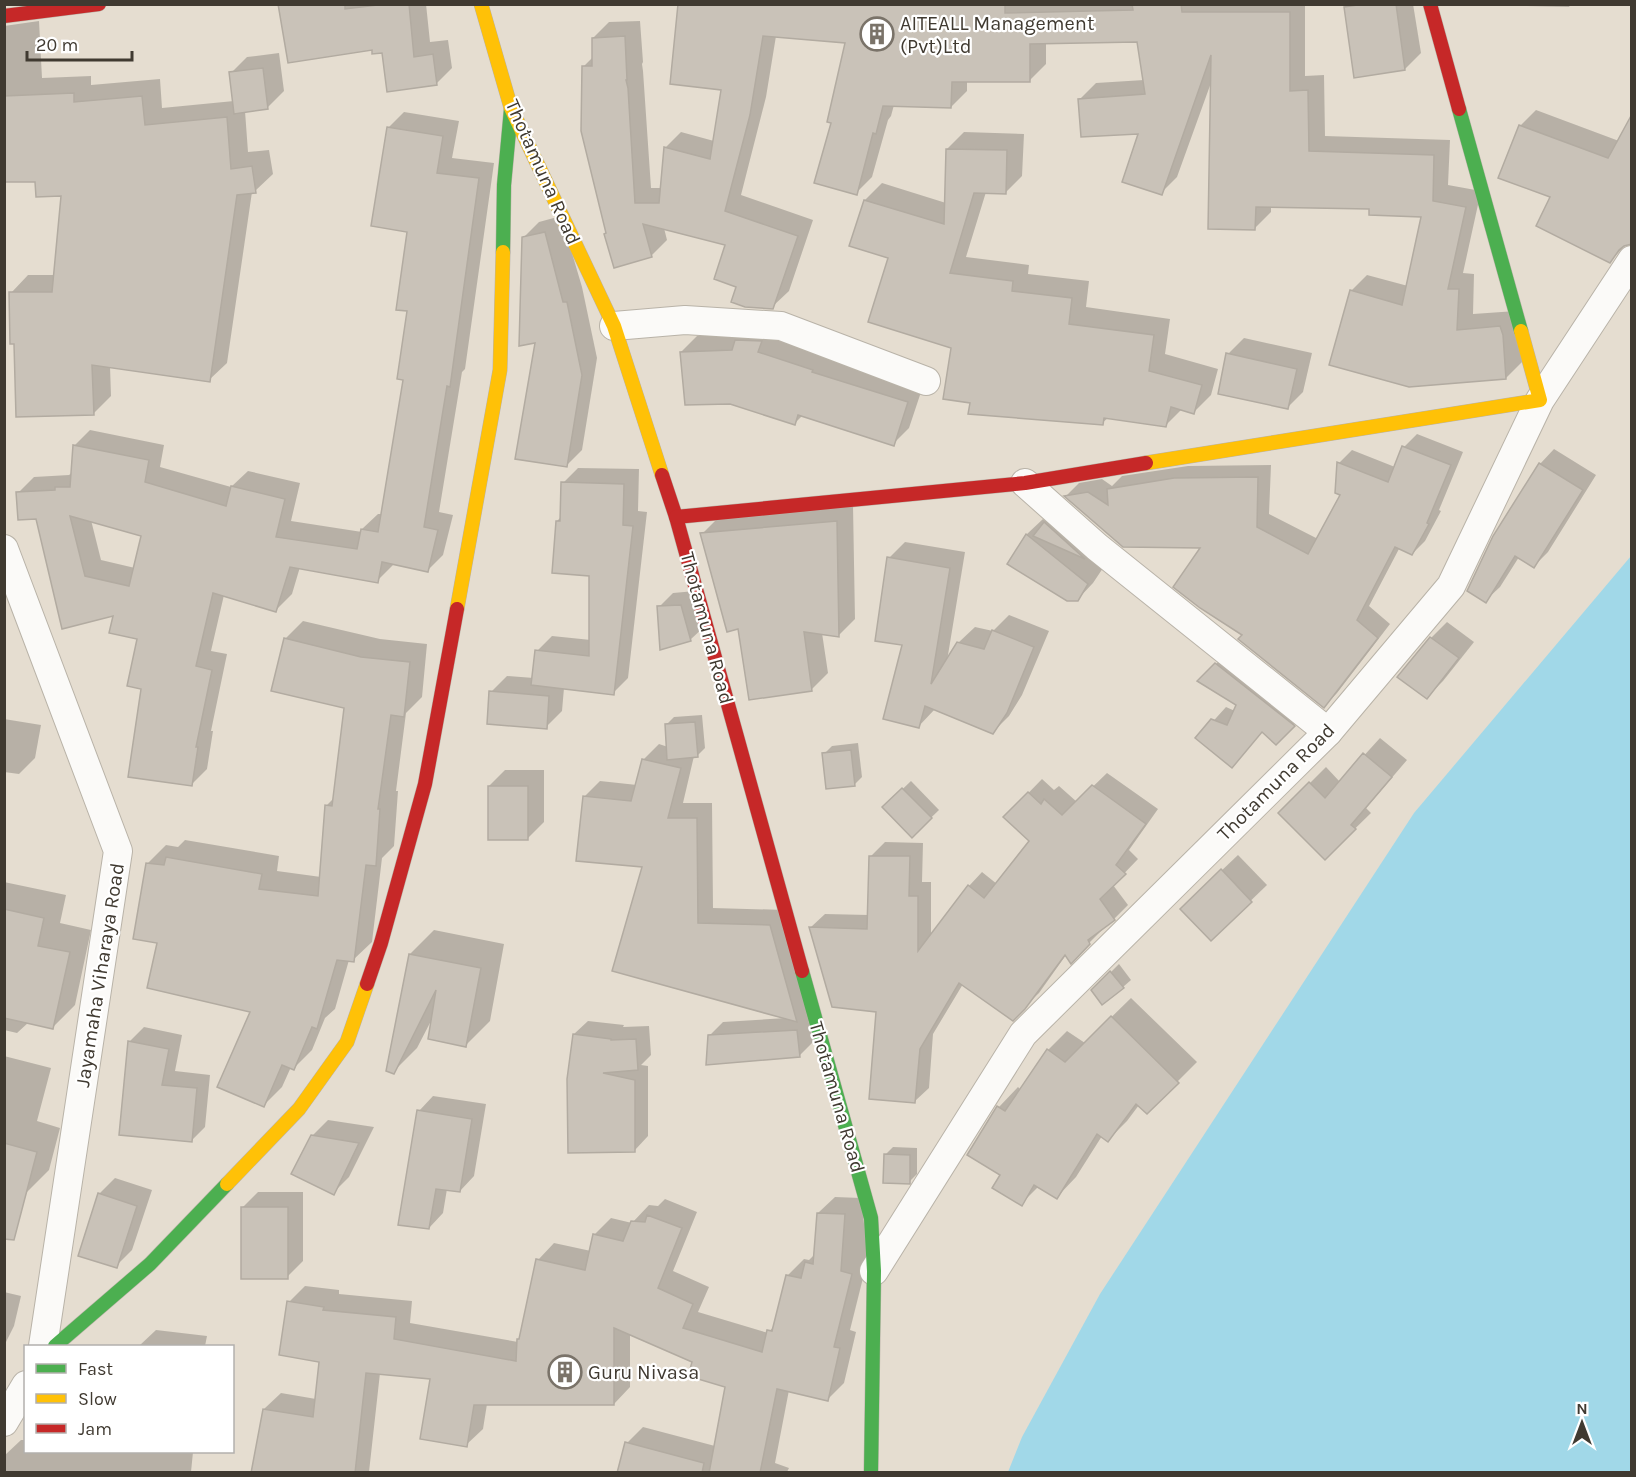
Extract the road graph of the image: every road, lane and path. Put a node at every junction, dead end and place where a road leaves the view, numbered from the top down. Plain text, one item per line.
1 (99, 4) edge
2 (481, 4) edge
3 (1430, 4) edge
4 (4, 16) edge
5 (511, 108) junction
6 (1632, 260) edge
7 (614, 326) junction
8 (926, 381) dead end
9 (1540, 400) junction
10 (1025, 483) junction
11 (676, 517) junction
12 (4, 549) edge
13 (1328, 732) junction
14 (874, 1271) junction
15 (42, 1345) edge
16 (57, 1345) edge
17 (24, 1388) edge
18 (4, 1422) edge
19 (871, 1473) edge

1 - 4 main road
2 - 5 main road, Thotamuna Road
3 - 9 main road
5 - 7 main road, Thotamuna Road
5 - 16 main road
6 - 9 street, Thotamuna Road
7 - 8 street
7 - 11 main road, Thotamuna Road
9 - 10 main road
9 - 13 street, Thotamuna Road
10 - 11 main road
10 - 13 street
11 - 14 main road, Thotamuna Road
12 - 15 street, Jayamaha Viharaya Road
13 - 14 street, Thotamuna Road
14 - 19 main road, Thotamuna Road
17 - 18 street

